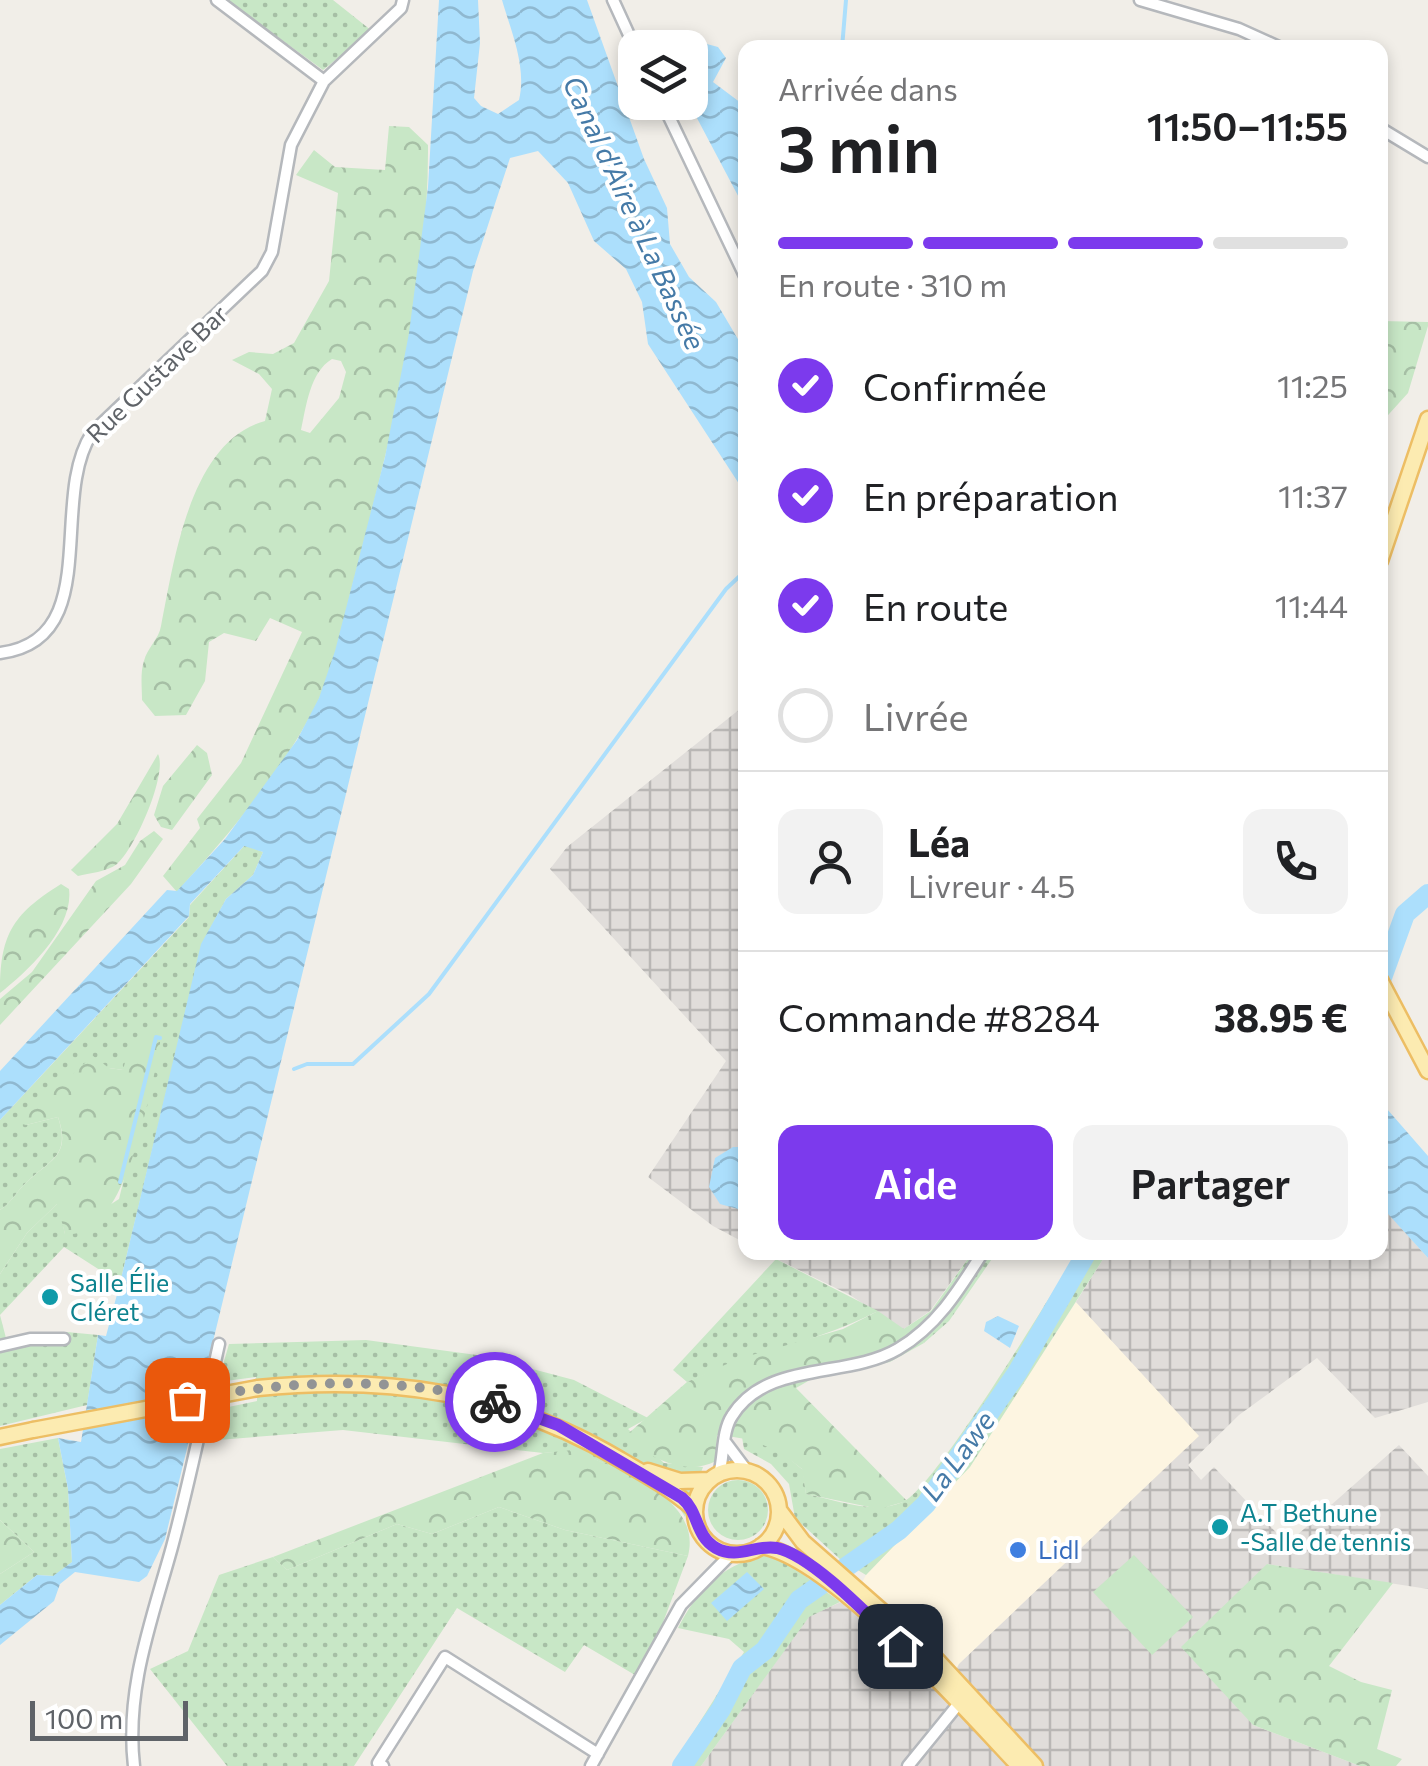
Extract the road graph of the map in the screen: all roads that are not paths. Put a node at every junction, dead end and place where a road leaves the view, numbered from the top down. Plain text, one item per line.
1 (216, 0) edge
2 (403, 0) edge
3 (613, 0) edge
4 (1140, 0) edge
5 (627, 30) edge
6 (1262, 40) edge
7 (324, 82) junction
8 (671, 120) edge
9 (1388, 133) edge
10 (1428, 157) edge
11 (738, 261) edge
12 (1428, 419) edge
13 (1388, 537) edge
14 (0, 653) edge
15 (1388, 998) edge
16 (1428, 1071) edge
17 (977, 1260) edge
18 (64, 1339) dead end
19 (219, 1344) dead end
20 (0, 1346) edge
21 (0, 1437) edge
22 (726, 1443) junction
23 (628, 1464) junction
24 (747, 1472) junction
25 (714, 1477) junction
26 (695, 1510) junction
27 (779, 1510) junction
28 (761, 1546) junction
29 (732, 1553) junction
30 (823, 1569) junction
31 (845, 1587) junction
32 (960, 1702) junction
33 (598, 1754) junction
34 (134, 1766) edge
35 (383, 1766) edge
36 (591, 1766) edge
37 (908, 1766) edge
38 (1019, 1766) edge
39 (1035, 1766) edge

1 - 7 street
2 - 7 street, Rue Gustave Bar
3 - 5 street
4 - 6 street
7 - 14 street, Rue Gustave Bar
8 - 11 street
9 - 10 street
12 - 13 main road
15 - 16 main road
17 - 22 street
18 - 20 street
19 - 34 street
21 - 23 main road, bridge
22 - 24 street
22 - 25 street
23 - 25 main road
23 - 26 main road
24 - 25 main road
24 - 27 main road
25 - 26 main road
26 - 29 main road
27 - 28 main road
27 - 30 main road
28 - 29 main road
28 - 30 main road
29 - 33 street
30 - 31 main road
31 - 32 main road
31 - 39 main road
32 - 37 street
32 - 38 main road
33 - 35 street
33 - 36 street

